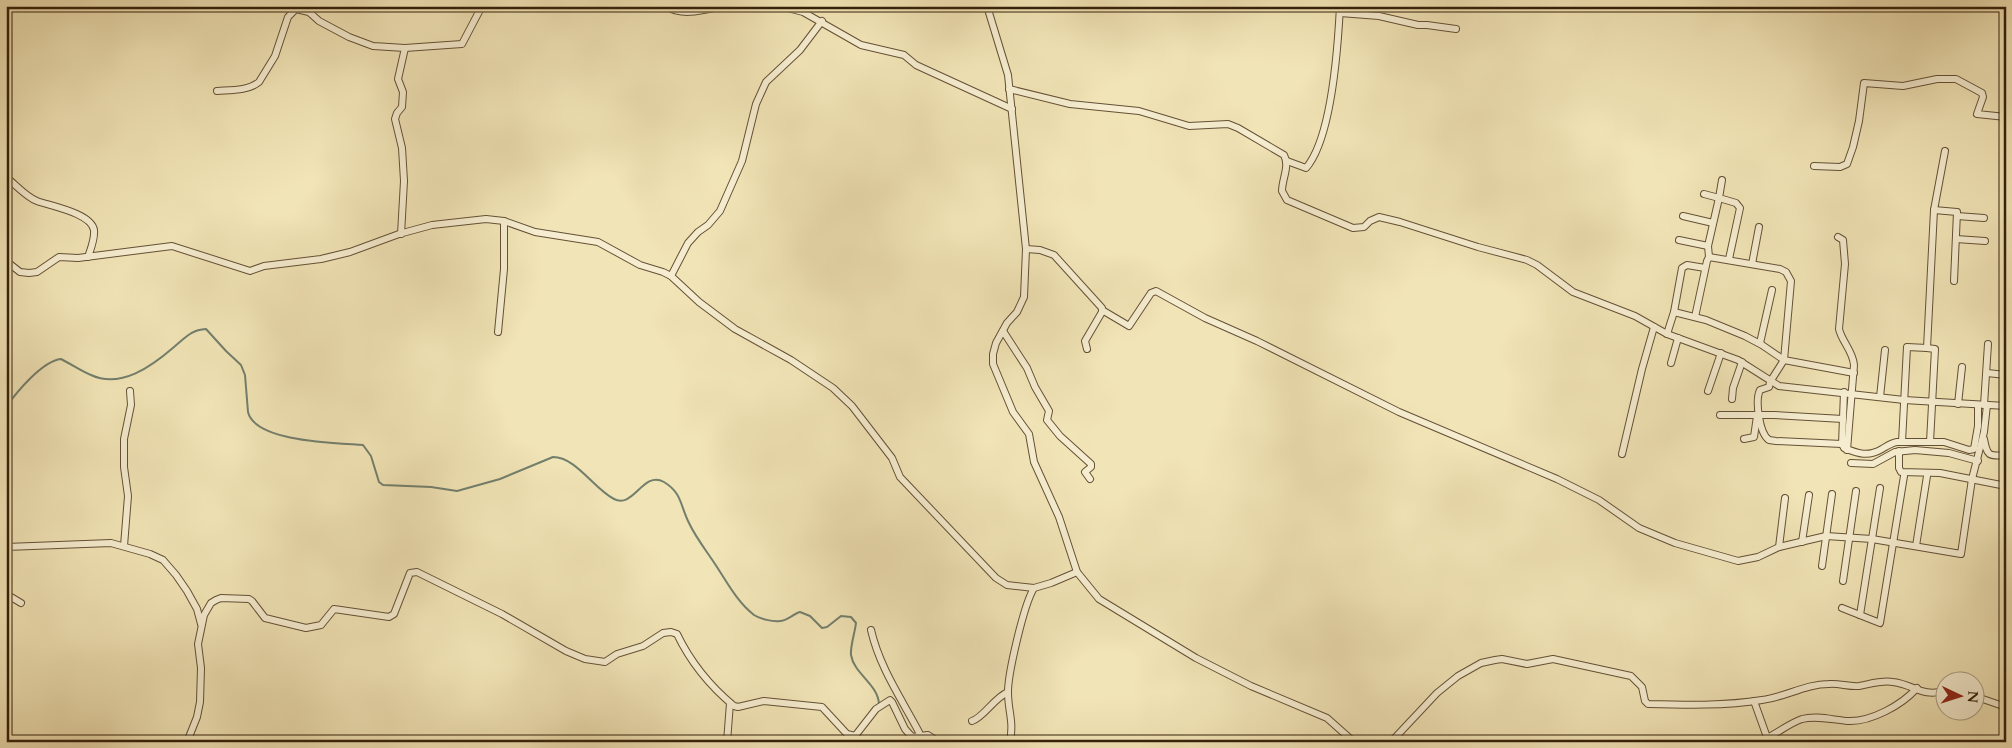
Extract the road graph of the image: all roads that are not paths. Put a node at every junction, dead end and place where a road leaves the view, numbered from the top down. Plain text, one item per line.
1 (482, 6) edge
2 (666, 6) edge
3 (723, 6) edge
4 (780, 6) edge
5 (987, 6) edge
6 (1340, 10) edge
7 (822, 21) junction
8 (1456, 28) dead end
9 (405, 48) junction
10 (1010, 89) junction
11 (217, 91) dead end
12 (1012, 109) junction
13 (2006, 117) edge
14 (1945, 151) dead end
15 (1287, 161) junction
16 (1814, 166) dead end
17 (6, 177) edge
18 (1722, 180) dead end
19 (1704, 194) dead end
20 (1719, 198) junction
21 (1934, 210) junction
22 (1683, 216) dead end
23 (1957, 216) junction
24 (1984, 218) dead end
25 (504, 221) junction
26 (1713, 223) junction
27 (1759, 227) dead end
28 (401, 234) junction
29 (1838, 237) dead end
30 (1956, 239) junction
31 (1679, 240) dead end
32 (1985, 241) dead end
33 (1708, 246) junction
34 (1026, 249) junction
35 (88, 256) junction
36 (1709, 257) junction
37 (1728, 259) junction
38 (6, 261) edge
39 (1752, 264) junction
40 (1705, 268) junction
41 (671, 276) junction
42 (1954, 280) dead end
43 (1772, 290) dead end
44 (1102, 310) junction
45 (1674, 312) junction
46 (1695, 317) junction
47 (1654, 327) junction
48 (1003, 331) junction
49 (498, 332) dead end
50 (1667, 334) junction
51 (1678, 338) junction
52 (1760, 343) junction
53 (1988, 344) dead end
54 (1927, 348) junction
55 (1087, 349) dead end
56 (1885, 350) dead end
57 (1721, 353) junction
58 (1784, 360) junction
59 (1742, 362) junction
60 (1671, 363) dead end
61 (1962, 367) dead end
62 (1854, 373) junction
63 (1987, 373) junction
64 (2006, 375) edge
65 (1770, 382) junction
66 (130, 391) dead end
67 (1708, 391) dead end
68 (1844, 392) junction
69 (1852, 392) junction
70 (1880, 397) junction
71 (1732, 399) dead end
72 (1904, 400) junction
73 (1932, 402) junction
74 (1958, 404) junction
75 (1983, 405) junction
76 (2006, 406) edge
77 (1720, 415) dead end
78 (1758, 416) junction
79 (1843, 419) junction
80 (1984, 434) junction
81 (1744, 440) dead end
82 (1902, 442) junction
83 (1930, 442) junction
84 (1842, 444) junction
85 (1847, 450) junction
86 (1899, 451) junction
87 (1622, 454) dead end
88 (2006, 455) edge
89 (1978, 461) junction
90 (1851, 463) dead end
91 (1904, 476) dead end
92 (1927, 476) dead end
93 (1090, 479) dead end
94 (1972, 479) junction
95 (2006, 486) edge
96 (1880, 488) dead end
97 (1856, 491) dead end
98 (1832, 494) dead end
99 (1809, 495) dead end
100 (1785, 498) dead end
101 (1826, 536) junction
102 (1849, 537) junction
103 (1872, 539) junction
104 (1802, 542) junction
105 (1893, 542) junction
106 (124, 546) junction
107 (1916, 546) junction
108 (7, 547) edge
109 (1778, 547) junction
110 (1822, 566) dead end
111 (6, 570) edge
112 (1077, 572) junction
113 (1843, 581) dead end
114 (1034, 588) junction
115 (6, 594) edge
116 (21, 603) dead end
117 (1842, 608) dead end
118 (1860, 615) junction
119 (202, 625) junction
120 (871, 630) dead end
121 (1916, 688) junction
122 (1008, 692) junction
123 (1934, 693) edge
124 (1984, 699) edge
125 (1754, 701) junction
126 (730, 703) junction
127 (2006, 707) edge
128 (972, 721) dead end
129 (921, 736) junction
130 (1768, 740) edge
131 (187, 742) edge
132 (726, 742) edge
133 (940, 742) edge
134 (1010, 742) edge
135 (1354, 742) edge
136 (1391, 742) edge

1 - 9 street
2 - 3 street
4 - 7 street
5 - 10 street
6 - 8 street
6 - 15 street
7 - 12 street
7 - 41 street
9 - 11 street
9 - 28 street
10 - 12 street
10 - 15 street
12 - 34 street
13 - 16 street
14 - 21 street
15 - 47 street
17 - 35 street
18 - 20 street
19 - 20 street
20 - 26 street
20 - 37 street
21 - 23 street
21 - 54 street
22 - 26 street
23 - 24 street
23 - 30 street
25 - 28 street
25 - 41 street
25 - 49 street
26 - 33 street
27 - 39 street
28 - 35 street
29 - 62 street
30 - 32 street
30 - 42 street
31 - 33 street
33 - 36 street
34 - 44 street
34 - 48 street
35 - 38 street
36 - 37 street
36 - 40 street
37 - 39 street
39 - 58 street
40 - 45 street
40 - 46 street
41 - 114 street
43 - 52 street
44 - 55 street
44 - 109 street
45 - 46 street
45 - 50 street
46 - 52 street
47 - 50 street
47 - 87 street
48 - 93 street
48 - 112 street
50 - 51 street
51 - 57 street
51 - 60 street
52 - 58 street
53 - 63 street
54 - 72 street
54 - 73 street
56 - 70 street
57 - 59 street
57 - 67 street
58 - 62 street
58 - 65 street
59 - 65 street
59 - 71 street
61 - 74 street
62 - 69 street
63 - 64 street
63 - 75 street
65 - 68 street
65 - 78 street
66 - 106 street
68 - 69 street
68 - 79 street
69 - 70 street
69 - 85 street
70 - 72 street
72 - 73 street
72 - 82 street
73 - 74 street
73 - 83 street
74 - 75 street
75 - 76 street
75 - 80 street
75 - 83 street
77 - 78 street
78 - 79 street
78 - 81 street
78 - 84 street
79 - 84 street
80 - 88 street
80 - 89 street
82 - 83 street
82 - 85 street
84 - 85 street
86 - 89 street
86 - 90 street
86 - 94 street
89 - 94 street
91 - 105 street
92 - 107 street
94 - 95 street
94 - 107 street
96 - 103 street
97 - 102 street
98 - 101 street
99 - 104 street
100 - 109 street
101 - 102 street
101 - 104 street
101 - 110 street
102 - 103 street
102 - 113 street
103 - 105 street
103 - 118 street
104 - 109 street
105 - 107 street
105 - 118 street
106 - 108 street
106 - 119 street
108 - 111 street
112 - 114 street
112 - 135 street
114 - 122 street
115 - 116 street
117 - 118 street
119 - 126 street
119 - 131 street
120 - 129 street
121 - 123 street
121 - 125 street
121 - 130 street
122 - 128 street
122 - 134 street
124 - 127 street
125 - 130 street
125 - 136 street
126 - 129 street
126 - 132 street
129 - 133 street

